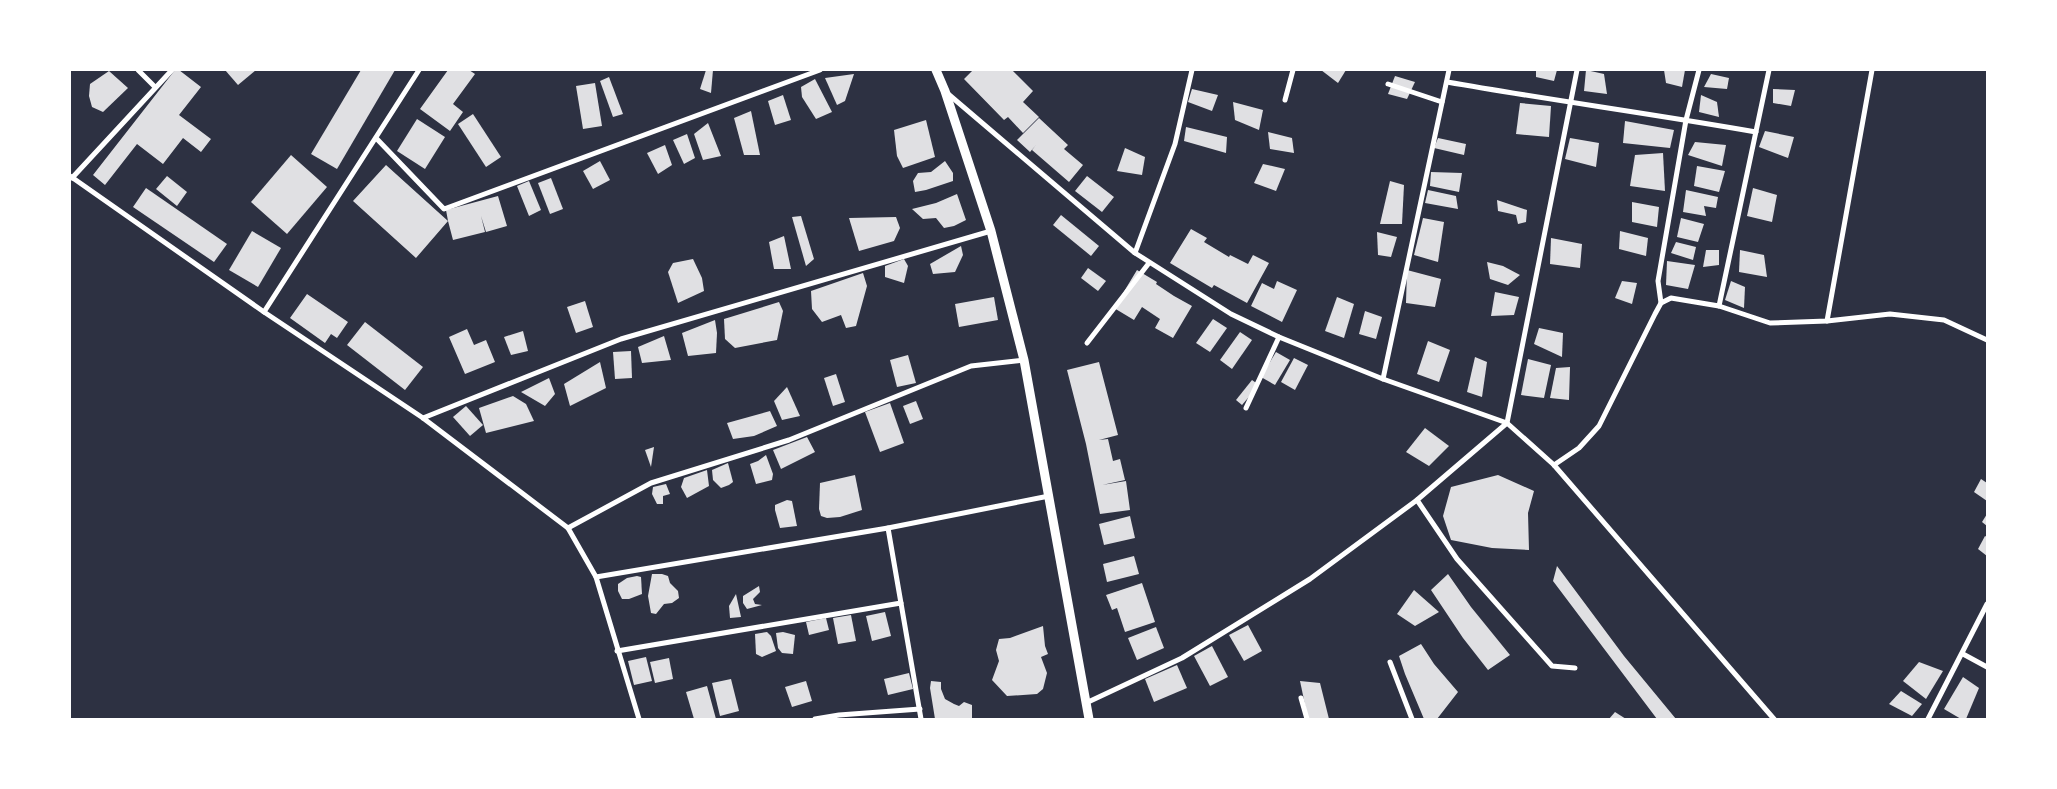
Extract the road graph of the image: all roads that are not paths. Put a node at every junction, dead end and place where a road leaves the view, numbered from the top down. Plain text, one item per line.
1 (138, 70) edge
2 (172, 70) edge
3 (419, 70) edge
4 (820, 70) edge
5 (936, 70) edge
6 (1192, 70) edge
7 (1293, 70) edge
8 (1449, 70) edge
9 (1577, 70) edge
10 (1699, 70) edge
11 (1769, 70) edge
12 (1872, 70) edge
13 (1447, 82) junction
14 (1388, 84) dead end
15 (155, 87) junction
16 (946, 91) junction
17 (1285, 100) dead end
18 (1442, 102) junction
19 (1570, 103) junction
20 (1686, 120) junction
21 (1756, 132) junction
22 (376, 138) junction
23 (71, 177) edge
24 (991, 231) junction
25 (1135, 253) junction
26 (1149, 263) junction
27 (1661, 303) junction
28 (1719, 306) junction
29 (264, 312) junction
30 (1827, 321) junction
31 (1279, 337) junction
32 (1987, 340) edge
33 (1087, 344) dead end
34 (1024, 360) junction
35 (1383, 379) junction
36 (1246, 408) dead end
37 (423, 418) junction
38 (1507, 423) junction
39 (1554, 465) junction
40 (1049, 496) junction
41 (1417, 500) junction
42 (568, 528) junction
43 (888, 528) junction
44 (596, 577) junction
45 (901, 603) junction
46 (1987, 604) edge
47 (617, 652) junction
48 (1963, 654) junction
49 (1390, 662) dead end
50 (1575, 668) dead end
51 (1987, 668) edge
52 (1301, 698) dead end
53 (1086, 703) junction
54 (920, 709) junction
55 (839, 717) edge
56 (639, 719) edge
57 (815, 719) edge
58 (922, 719) edge
59 (1089, 719) edge
60 (1307, 719) edge
61 (1412, 719) edge
62 (1774, 719) edge
63 (1928, 719) edge

1 - 15 street
2 - 15 street
3 - 22 street
4 - 22 street
5 - 16 street
6 - 25 street
7 - 17 street
8 - 13 street
9 - 19 street
10 - 20 street
11 - 21 street
12 - 30 street
13 - 18 street
13 - 19 street
14 - 18 street
15 - 23 street
16 - 24 street
16 - 25 street
18 - 35 street
19 - 20 street
19 - 38 street
20 - 21 street
20 - 27 street
21 - 28 street
22 - 29 street
23 - 29 street
24 - 34 street
24 - 37 street
25 - 26 street
26 - 31 street
26 - 33 street
27 - 28 street
27 - 39 street
28 - 30 street
29 - 37 street
30 - 32 street
31 - 35 street
31 - 36 street
34 - 40 street
34 - 42 street
35 - 38 street
37 - 42 street
38 - 39 street
38 - 41 street
39 - 62 street
40 - 43 street
40 - 53 street
41 - 50 street
41 - 53 street
42 - 44 street
43 - 44 street
43 - 45 street
44 - 47 street
45 - 47 street
45 - 54 street
46 - 48 street
47 - 56 street
48 - 51 street
48 - 63 street
49 - 61 street
52 - 60 street
53 - 59 street
54 - 55 street
54 - 58 street
55 - 57 street

